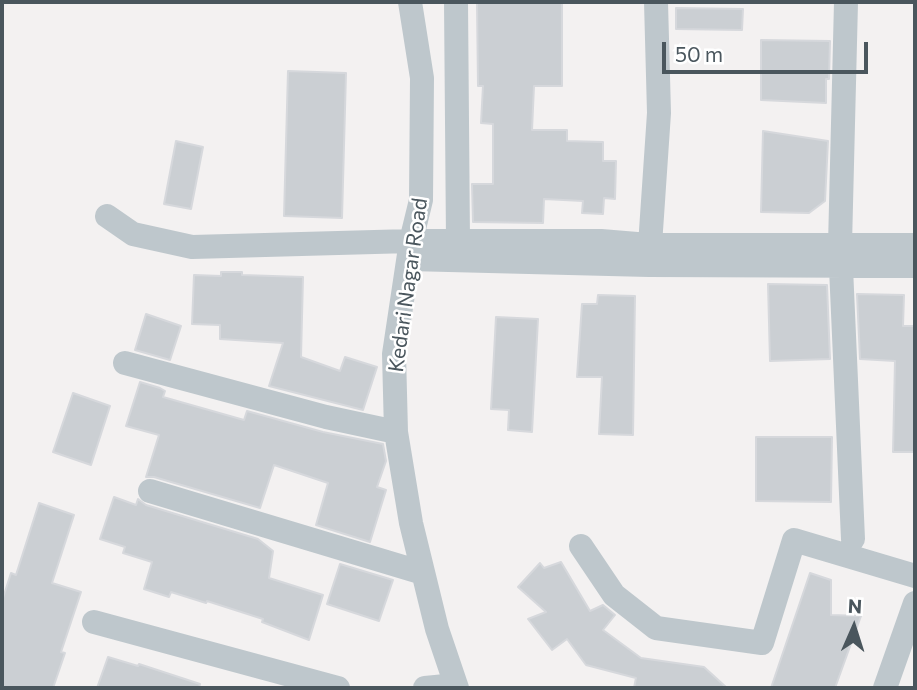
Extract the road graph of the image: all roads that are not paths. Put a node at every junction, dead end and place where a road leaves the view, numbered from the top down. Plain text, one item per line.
1 (410, 2) edge
2 (456, 2) edge
3 (656, 2) edge
4 (846, 2) edge
5 (107, 216) dead end
6 (458, 241) junction
7 (915, 245) edge
8 (410, 250) junction
9 (649, 255) junction
10 (840, 255) junction
11 (915, 266) edge
12 (125, 363) dead end
13 (396, 432) junction
14 (150, 491) dead end
15 (853, 538) dead end
16 (581, 546) dead end
17 (424, 573) junction
18 (915, 576) edge
19 (915, 603) edge
20 (94, 622) dead end
21 (457, 687) edge
22 (338, 688) edge
23 (425, 688) edge
24 (884, 688) edge

1 - 8 street, Kedari Nagar Road
2 - 6 street
3 - 9 street
4 - 10 street
5 - 8 street
6 - 8 street
6 - 9 street
7 - 10 street
8 - 9 street
8 - 13 street, Kedari Nagar Road
9 - 10 street
10 - 11 street
10 - 15 street
12 - 13 street
13 - 17 street, Kedari Nagar Road
14 - 17 street
16 - 18 street
17 - 21 street, Kedari Nagar Road
19 - 24 street
20 - 22 street
21 - 23 street

